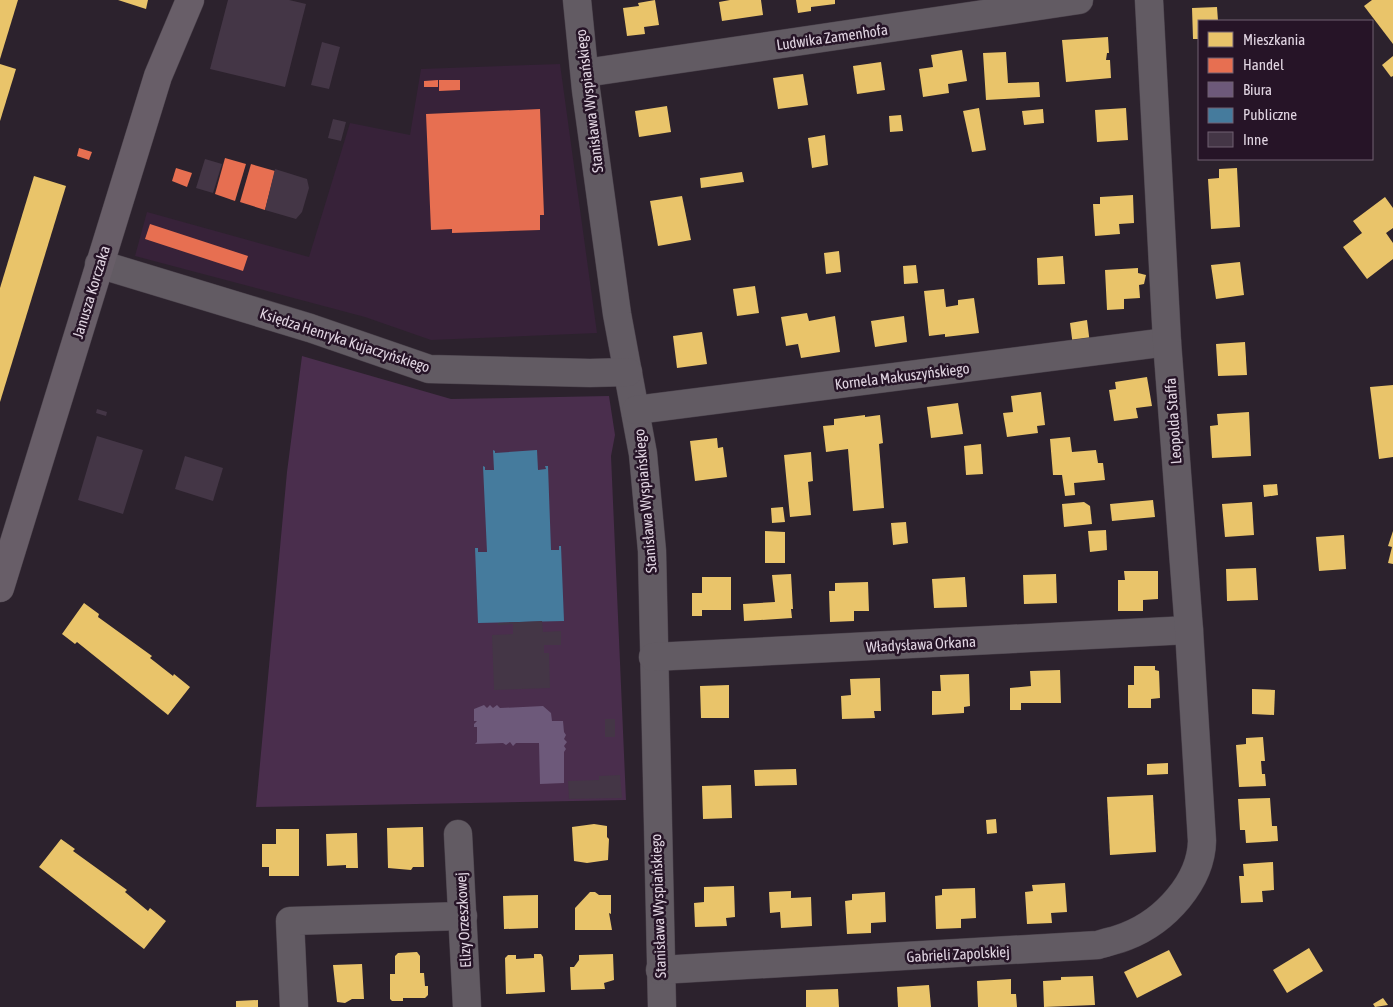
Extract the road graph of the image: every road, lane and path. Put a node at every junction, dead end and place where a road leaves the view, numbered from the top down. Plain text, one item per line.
1 (190, 0) edge
2 (577, 0) edge
3 (1079, 0) edge
4 (1149, 0) edge
5 (585, 73) junction
6 (99, 264) junction
7 (1167, 342) junction
8 (628, 372) junction
9 (636, 410) junction
10 (0, 588) edge
11 (1189, 630) junction
12 (653, 658) junction
13 (458, 834) dead end
14 (1202, 841) joint
15 (462, 916) junction
16 (660, 970) junction
17 (294, 1007) edge
18 (467, 1007) edge
19 (662, 1007) edge

1 - 6 street, Janusza Korczaka
2 - 5 street, Stanisława Wyspiańskiego
3 - 5 street, Ludwika Zamenhofa
4 - 7 street, Leopolda Staffa
5 - 8 street, Stanisława Wyspiańskiego
6 - 8 street, Księdza Henryka Kujaczyńskiego
6 - 10 street, Janusza Korczaka
7 - 9 street, Kornela Makuszyńskiego
7 - 11 street, Leopolda Staffa
8 - 9 street, Stanisława Wyspiańskiego
9 - 12 street, Stanisława Wyspiańskiego
11 - 12 street, Władysława Orkana
11 - 14 street, Leopolda Staffa
12 - 16 street, Stanisława Wyspiańskiego
13 - 15 street, Elizy Orzeszkowej
14 - 16 street, Gabrieli Zapolskiej
15 - 17 street
15 - 18 street, Elizy Orzeszkowej
16 - 19 street, Stanisława Wyspiańskiego

